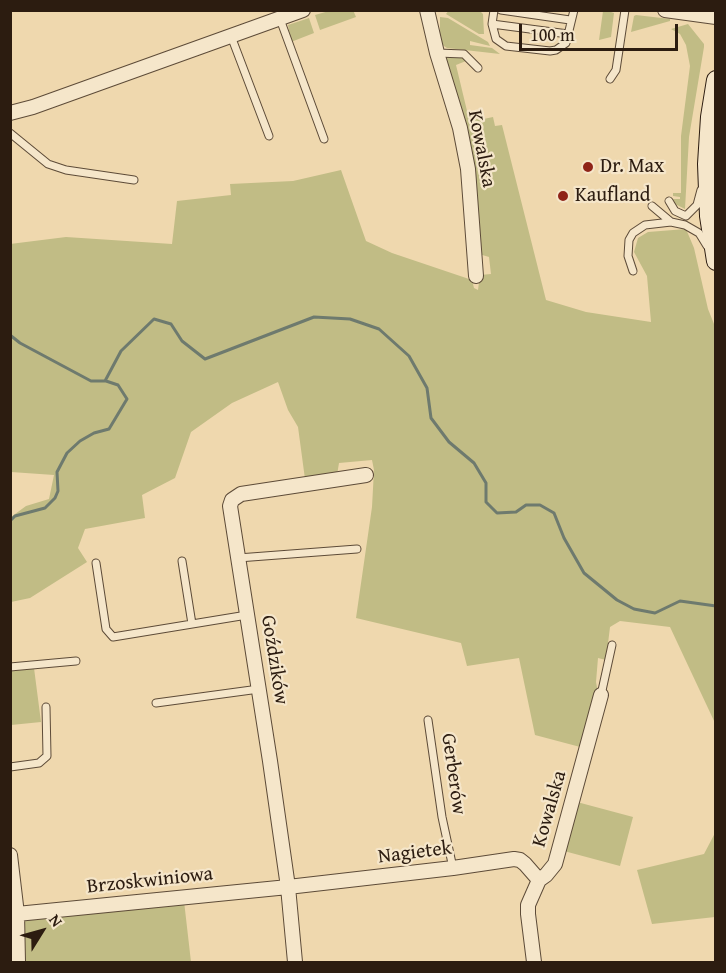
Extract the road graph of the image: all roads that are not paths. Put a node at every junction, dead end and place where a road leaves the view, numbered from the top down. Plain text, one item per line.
1 (303, 10) edge
2 (427, 10) edge
3 (437, 10) edge
4 (494, 10) edge
5 (501, 10) edge
6 (574, 10) edge
7 (625, 10) edge
8 (665, 10) edge
9 (271, 17) edge
10 (716, 17) edge
11 (570, 21) junction
12 (492, 24) junction
13 (432, 31) junction
14 (568, 34) junction
15 (231, 36) junction
16 (437, 53) junction
17 (478, 68) dead end
18 (610, 79) dead end
19 (716, 80) edge
20 (10, 113) edge
21 (10, 133) edge
22 (269, 136) dead end
23 (324, 139) dead end
24 (707, 164) junction
25 (134, 180) dead end
26 (669, 201) dead end
27 (652, 206) dead end
28 (686, 216) junction
29 (671, 222) junction
30 (716, 261) edge
31 (716, 266) edge
32 (633, 271) dead end
33 (476, 276) dead end
34 (366, 475) dead end
35 (357, 549) dead end
36 (238, 558) junction
37 (182, 561) dead end
38 (96, 563) dead end
39 (247, 615) junction
40 (192, 624) junction
41 (612, 645) dead end
42 (76, 661) dead end
43 (10, 667) edge
44 (259, 688) junction
45 (601, 695) joint
46 (156, 703) dead end
47 (46, 707) dead end
48 (429, 720) dead end
49 (10, 767) edge
50 (10, 855) edge
51 (453, 868) junction
52 (539, 880) junction
53 (288, 887) junction
54 (17, 914) junction
55 (18, 963) edge
56 (295, 963) edge
57 (534, 963) edge

1 - 9 street
2 - 13 street, Kowalska
3 - 13 street, Kowalska
4 - 12 lane
5 - 11 lane
6 - 11 lane
7 - 18 lane
8 - 10 street
9 - 15 street
9 - 23 lane
11 - 14 lane
12 - 14 lane
12 - 14 lane
13 - 16 street, Kowalska
15 - 20 street
15 - 22 lane
16 - 17 lane
16 - 33 street, Kowalska
19 - 24 main road
21 - 25 lane
24 - 28 lane
24 - 30 main road
26 - 28 lane
27 - 29 lane
28 - 29 lane
29 - 31 lane
29 - 32 lane
34 - 36 street, Goździków
35 - 36 lane
36 - 39 street, Goździków
37 - 40 lane
38 - 40 lane
39 - 40 lane
39 - 44 street, Goździków
41 - 45 lane
42 - 43 lane
44 - 46 lane
44 - 53 street, Goździków
45 - 52 street, Kowalska
47 - 49 lane
48 - 51 lane, Gerberów
50 - 54 street
51 - 52 street, Nagietek
51 - 53 street, Nagietek
52 - 57 street, Kowalska
53 - 54 street, Brzoskwiniowa
53 - 56 street, Goździków
54 - 55 street

